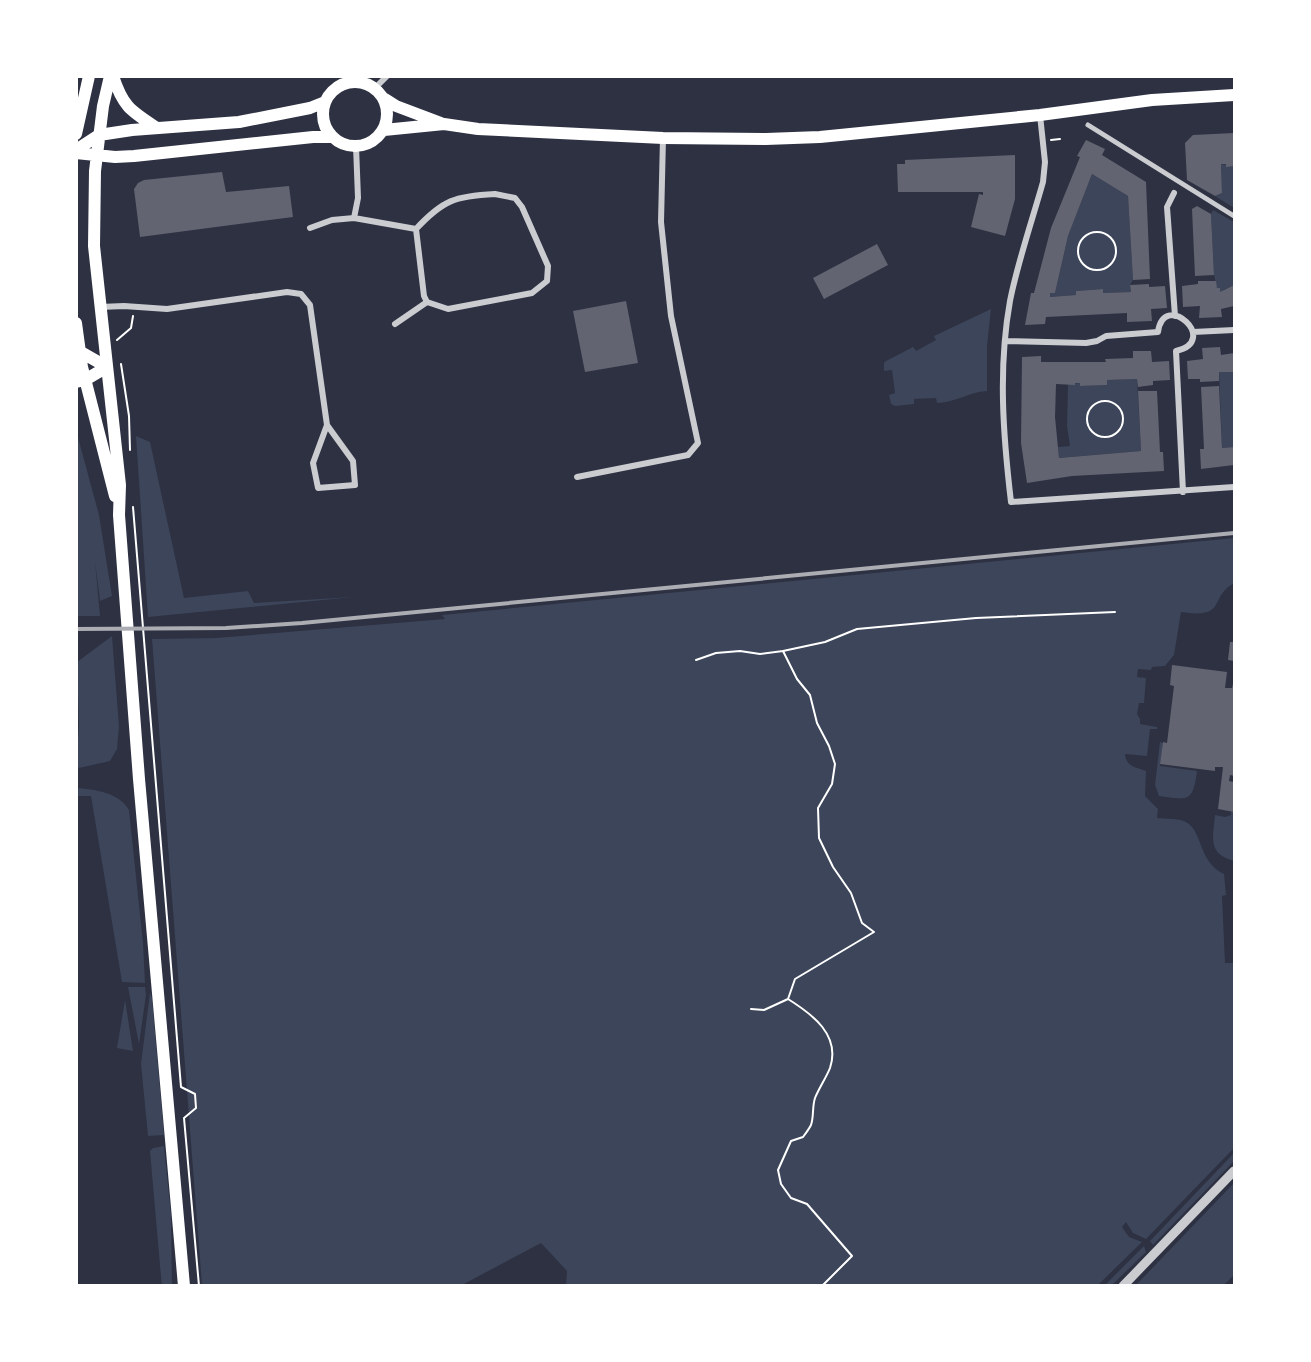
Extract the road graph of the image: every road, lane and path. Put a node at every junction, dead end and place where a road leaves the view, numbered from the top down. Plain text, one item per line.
1 (90, 76) edge
2 (111, 76) edge
3 (387, 76) edge
4 (375, 88) junction
5 (1234, 95) edge
6 (385, 99) junction
7 (325, 102) junction
8 (1040, 115) junction
9 (444, 124) junction
10 (1088, 125) dead end
11 (157, 128) junction
12 (384, 130) junction
13 (76, 134) edge
14 (99, 135) junction
15 (333, 137) junction
16 (663, 138) junction
17 (356, 146) junction
18 (76, 152) edge
19 (97, 156) junction
20 (1181, 183) junction
21 (1174, 193) joint
22 (1234, 216) edge
23 (354, 218) junction
24 (309, 228) dead end
25 (416, 230) junction
26 (1117, 249) joint
27 (427, 302) junction
28 (100, 307) junction
29 (135, 308) junction
30 (1175, 316) junction
31 (76, 323) edge
32 (395, 324) dead end
33 (1234, 330) edge
34 (1192, 332) junction
35 (1006, 340) junction
36 (117, 341) dead end
37 (78, 351) edge
38 (120, 362) dead end
39 (107, 367) junction
40 (81, 381) edge
41 (327, 425) junction
42 (1121, 429) joint
43 (130, 459) dead end
44 (577, 477) dead end
45 (1234, 488) edge
46 (1183, 492) junction
47 (133, 505) dead end
48 (119, 515) junction
49 (1115, 612) dead end
50 (783, 651) junction
51 (696, 660) dead end
52 (788, 999) junction
53 (752, 1009) dead end
54 (1234, 1172) edge
55 (183, 1283) edge
56 (200, 1286) edge
57 (822, 1286) edge
58 (1123, 1286) edge

1 - 13 main road
2 - 11 main road
2 - 14 main road
3 - 4 street
4 - 6 main road
4 - 7 main road
5 - 8 main road
6 - 9 main road
6 - 12 main road
7 - 11 main road
7 - 15 main road
8 - 16 main road
8 - 35 street
9 - 12 main road
9 - 16 main road
10 - 20 street
11 - 14 main road
12 - 17 main road
14 - 18 main road
14 - 19 main road
15 - 17 main road
15 - 19 main road
16 - 44 street
17 - 23 street
18 - 19 main road
19 - 28 main road
20 - 21 street
20 - 22 street
21 - 30 street
23 - 24 street
23 - 25 street
25 - 27 street
25 - 27 street
26 - 26 path
27 - 32 street
28 - 29 street
28 - 39 main road
29 - 36 path
29 - 41 street
30 - 34 street
30 - 35 street
31 - 37 main road
33 - 34 street
34 - 46 street
35 - 46 street
37 - 39 main road
37 - 40 main road
38 - 43 path
39 - 40 main road
39 - 48 main road
40 - 48 main road
41 - 41 street
42 - 42 path
45 - 46 street
47 - 56 path
48 - 55 main road
49 - 50 path
50 - 51 path
50 - 52 path
52 - 53 path
52 - 57 path
54 - 58 street

